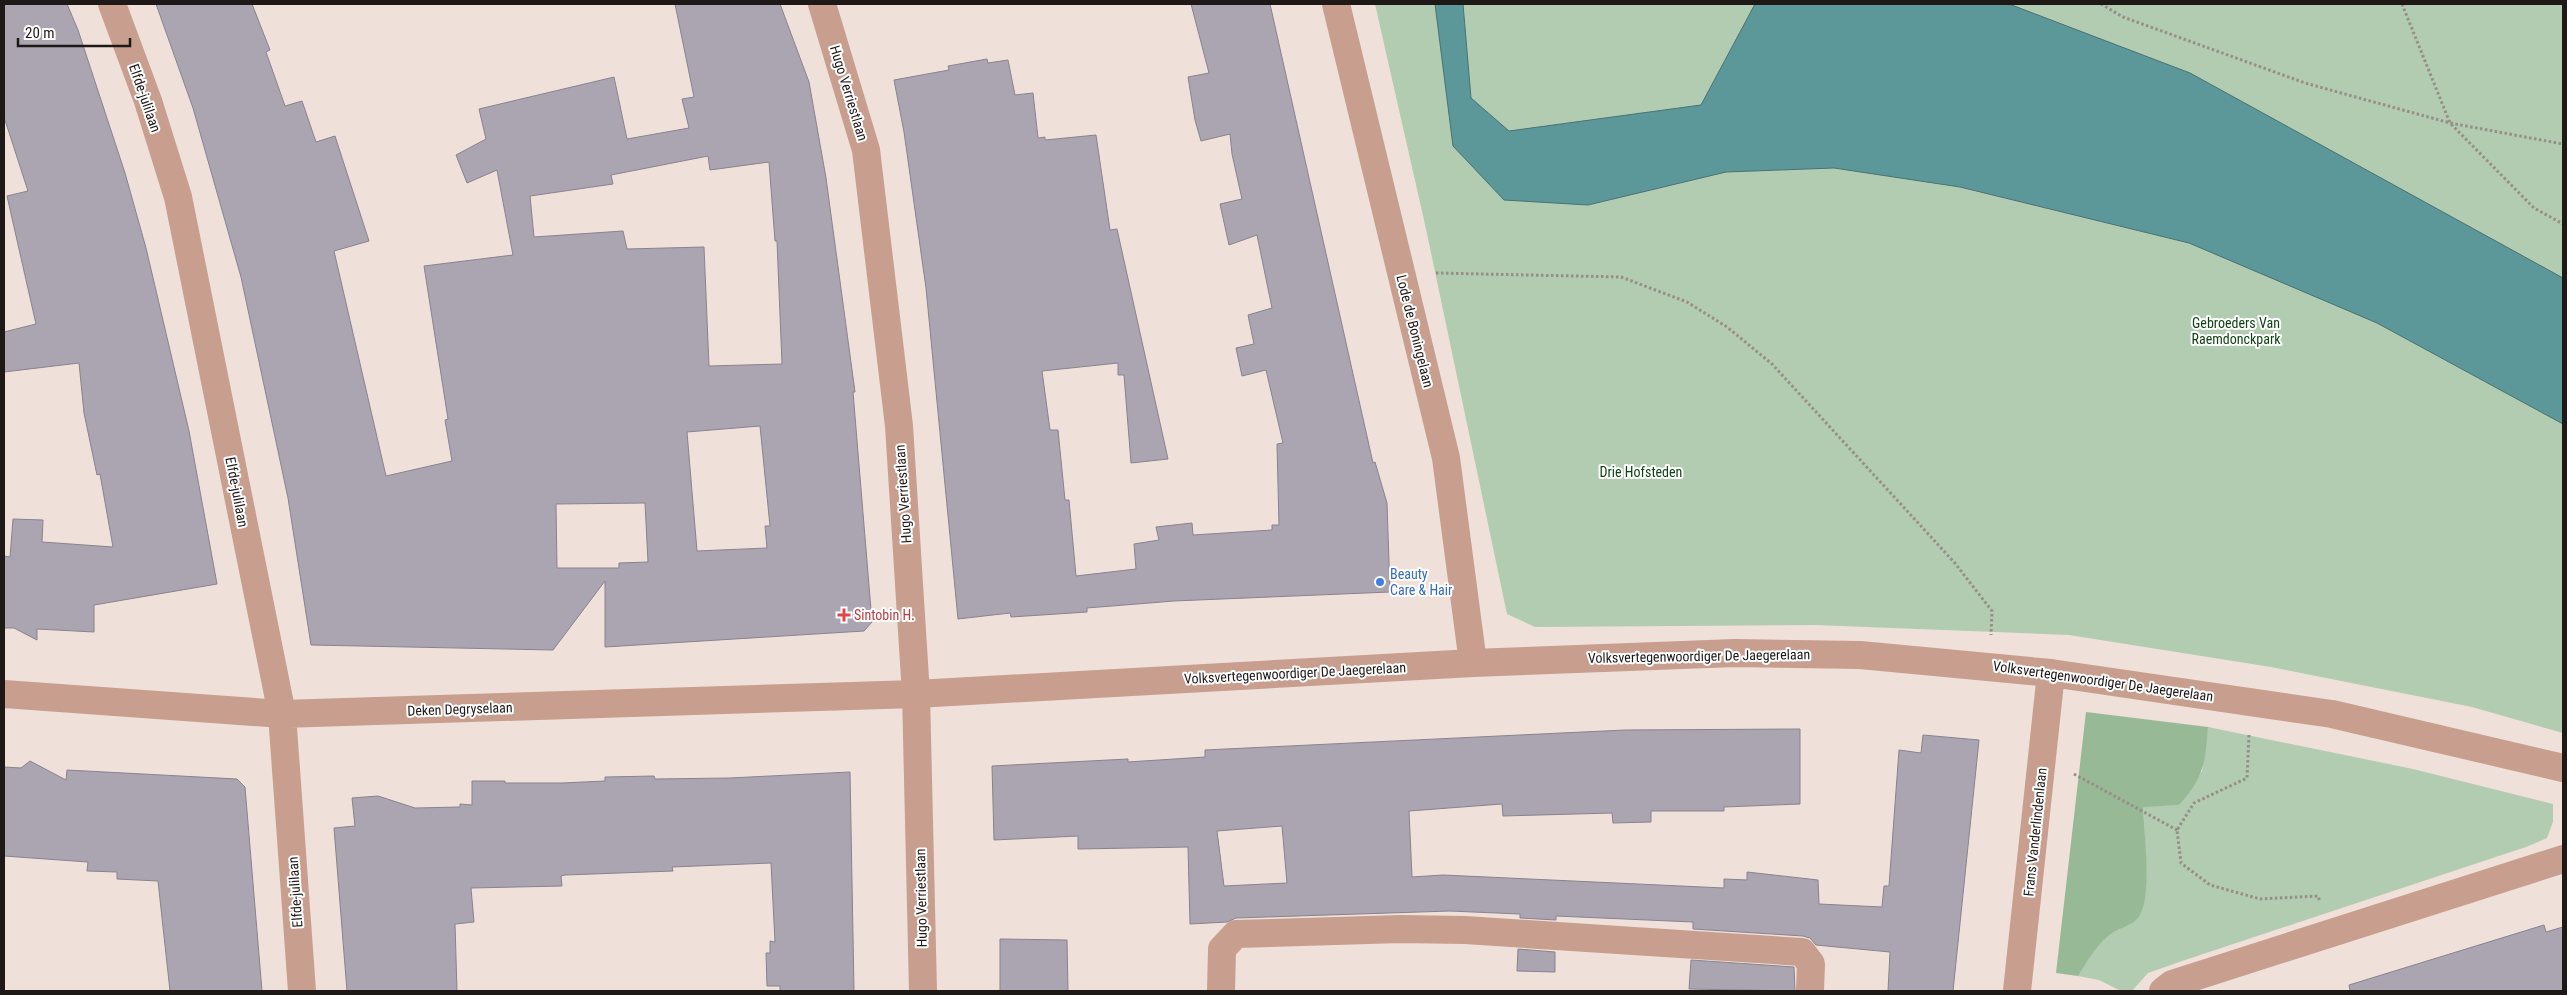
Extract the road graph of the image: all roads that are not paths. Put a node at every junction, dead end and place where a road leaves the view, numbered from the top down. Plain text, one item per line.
1 (112, 4) edge
2 (822, 4) edge
3 (1336, 4) edge
4 (1473, 663) junction
5 (2051, 673) junction
6 (4, 694) edge
7 (916, 694) junction
8 (282, 714) junction
9 (2563, 768) edge
10 (2563, 859) edge
11 (302, 991) edge
12 (923, 991) edge
13 (1221, 991) edge
14 (1810, 991) edge
15 (2017, 991) edge
16 (2163, 991) edge

1 - 8 street, Elfde-julilaan
2 - 7 street, Hugo Verriestlaan
3 - 4 street, Lode de Boningelaan
4 - 5 street, Volksvertegenwoordiger De Jaegerelaan
4 - 7 street, Volksvertegenwoordiger De Jaegerelaan
5 - 9 street, Volksvertegenwoordiger De Jaegerelaan
5 - 15 street, Frans Vanderlindenlaan
6 - 8 street, Deken Degryselaan
7 - 8 street, Deken Degryselaan
7 - 12 street, Hugo Verriestlaan
8 - 11 street, Elfde-julilaan
10 - 16 street
13 - 14 street

